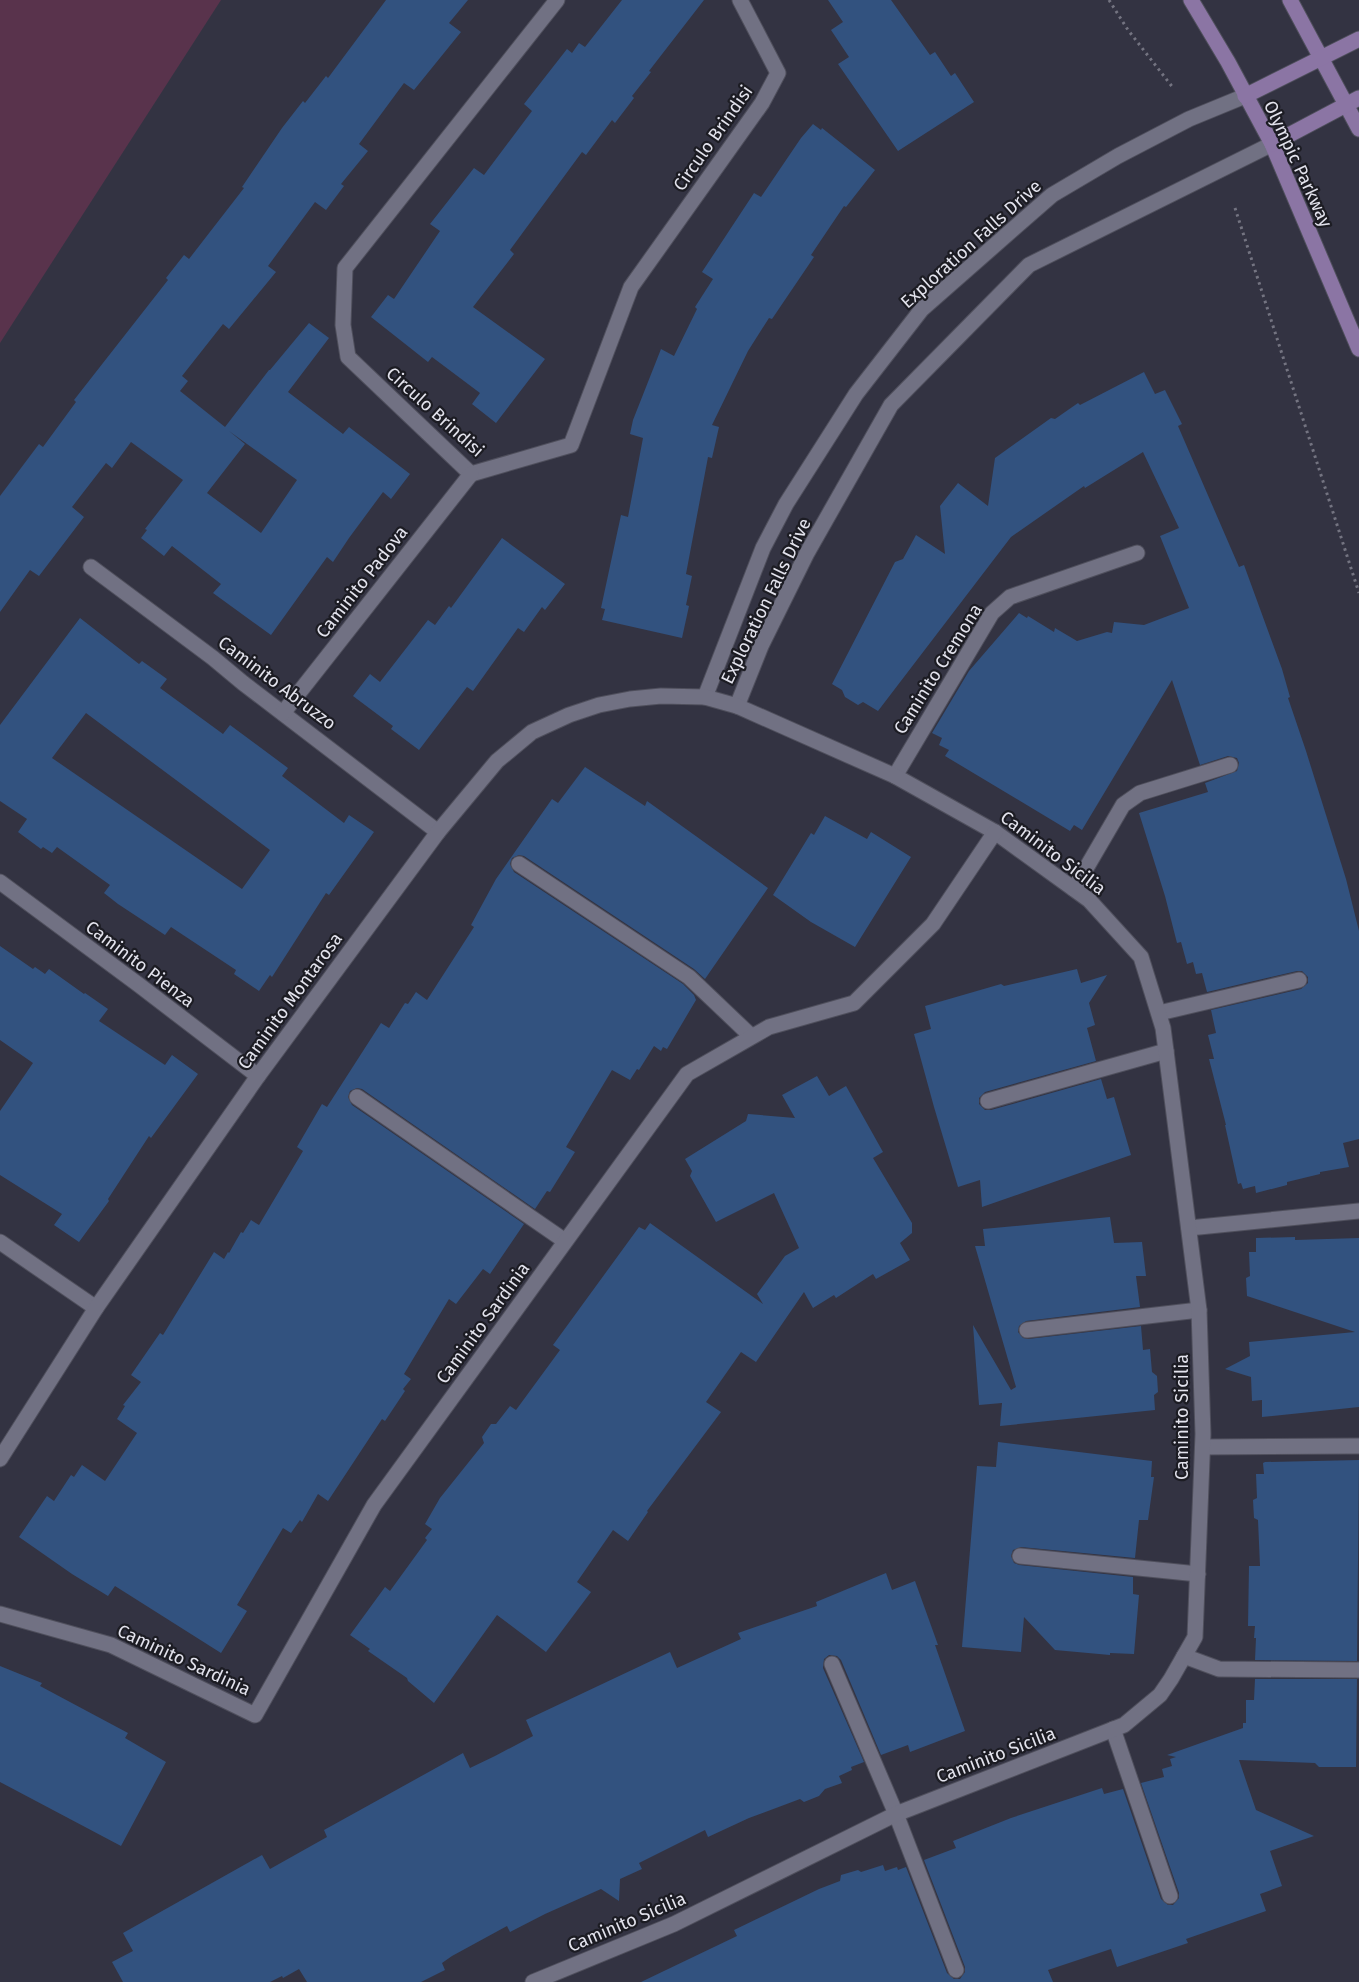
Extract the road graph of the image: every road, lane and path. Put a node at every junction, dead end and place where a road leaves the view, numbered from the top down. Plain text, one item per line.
1 (557, 0) edge
2 (740, 0) edge
3 (1109, 0) edge
4 (1191, 0) edge
5 (1290, 0) edge
6 (1359, 39) edge
7 (1322, 58) junction
8 (1174, 88) dead end
9 (1245, 96) junction
10 (1353, 101) edge
11 (1359, 129) edge
12 (1272, 144) junction
13 (1235, 208) dead end
14 (1359, 349) edge
15 (471, 474) junction
16 (1137, 553) dead end
17 (91, 567) dead end
18 (1359, 593) edge
19 (705, 697) junction
20 (737, 706) junction
21 (283, 713) junction
22 (1230, 765) dead end
23 (894, 776) junction
24 (438, 832) junction
25 (995, 832) junction
26 (519, 864) dead end
27 (0, 882) edge
28 (1074, 889) junction
29 (1299, 980) dead end
30 (1159, 1013) junction
31 (751, 1036) junction
32 (1166, 1051) junction
33 (258, 1076) junction
34 (357, 1097) dead end
35 (988, 1101) dead end
36 (1359, 1211) edge
37 (1188, 1228) junction
38 (566, 1241) junction
39 (0, 1242) edge
40 (96, 1308) junction
41 (1199, 1310) junction
42 (1027, 1330) dead end
43 (1359, 1446) edge
44 (1203, 1447) junction
45 (0, 1459) edge
46 (1020, 1556) dead end
47 (1198, 1574) junction
48 (0, 1614) edge
49 (1184, 1656) junction
50 (832, 1664) dead end
51 (1359, 1670) edge
52 (1113, 1729) junction
53 (896, 1814) junction
54 (1170, 1896) dead end
55 (956, 1970) dead end
56 (533, 1982) edge

1 - 15 street, Circulo Brindisi
2 - 15 street, Circulo Brindisi
3 - 8 path
4 - 9 main road, Olympic Parkway
5 - 7 main road
6 - 7 main road, Exploration Falls Drive
7 - 9 main road, Exploration Falls Drive
7 - 10 main road
9 - 12 main road, Olympic Parkway
9 - 19 street, Exploration Falls Drive
10 - 11 main road
10 - 12 main road, Exploration Falls Drive
12 - 14 main road, Olympic Parkway
12 - 20 street, Exploration Falls Drive
13 - 18 path
15 - 21 street, Caminito Padova
16 - 23 street, Caminito Cremona
17 - 21 street, Caminito Abruzzo
19 - 20 street, Caminito Sicilia
19 - 24 street, Caminito Montarosa
20 - 23 street, Caminito Sicilia
21 - 24 street, Caminito Abruzzo
22 - 28 street
23 - 25 street, Caminito Sicilia
24 - 33 street, Caminito Montarosa
25 - 28 street, Caminito Sicilia
25 - 31 street, Caminito Sardinia
26 - 31 street
27 - 33 street, Caminito Pienza
28 - 30 street, Caminito Sicilia
29 - 30 street
30 - 32 street, Caminito Sicilia
31 - 38 street, Caminito Sardinia
32 - 35 street
32 - 37 street, Caminito Sicilia
33 - 40 street, Caminito Montarosa
34 - 38 street
36 - 37 street
37 - 41 street, Caminito Sicilia
38 - 48 street, Caminito Sardinia
39 - 40 street
40 - 45 street, Caminito Montarosa
41 - 42 street
41 - 44 street, Caminito Sicilia
43 - 44 street
44 - 47 street, Caminito Sicilia
46 - 47 street
47 - 49 street, Caminito Sicilia
49 - 51 street
49 - 52 street, Caminito Sicilia
50 - 53 street
52 - 53 street, Caminito Sicilia
52 - 54 street
53 - 55 street
53 - 56 street, Caminito Sicilia

